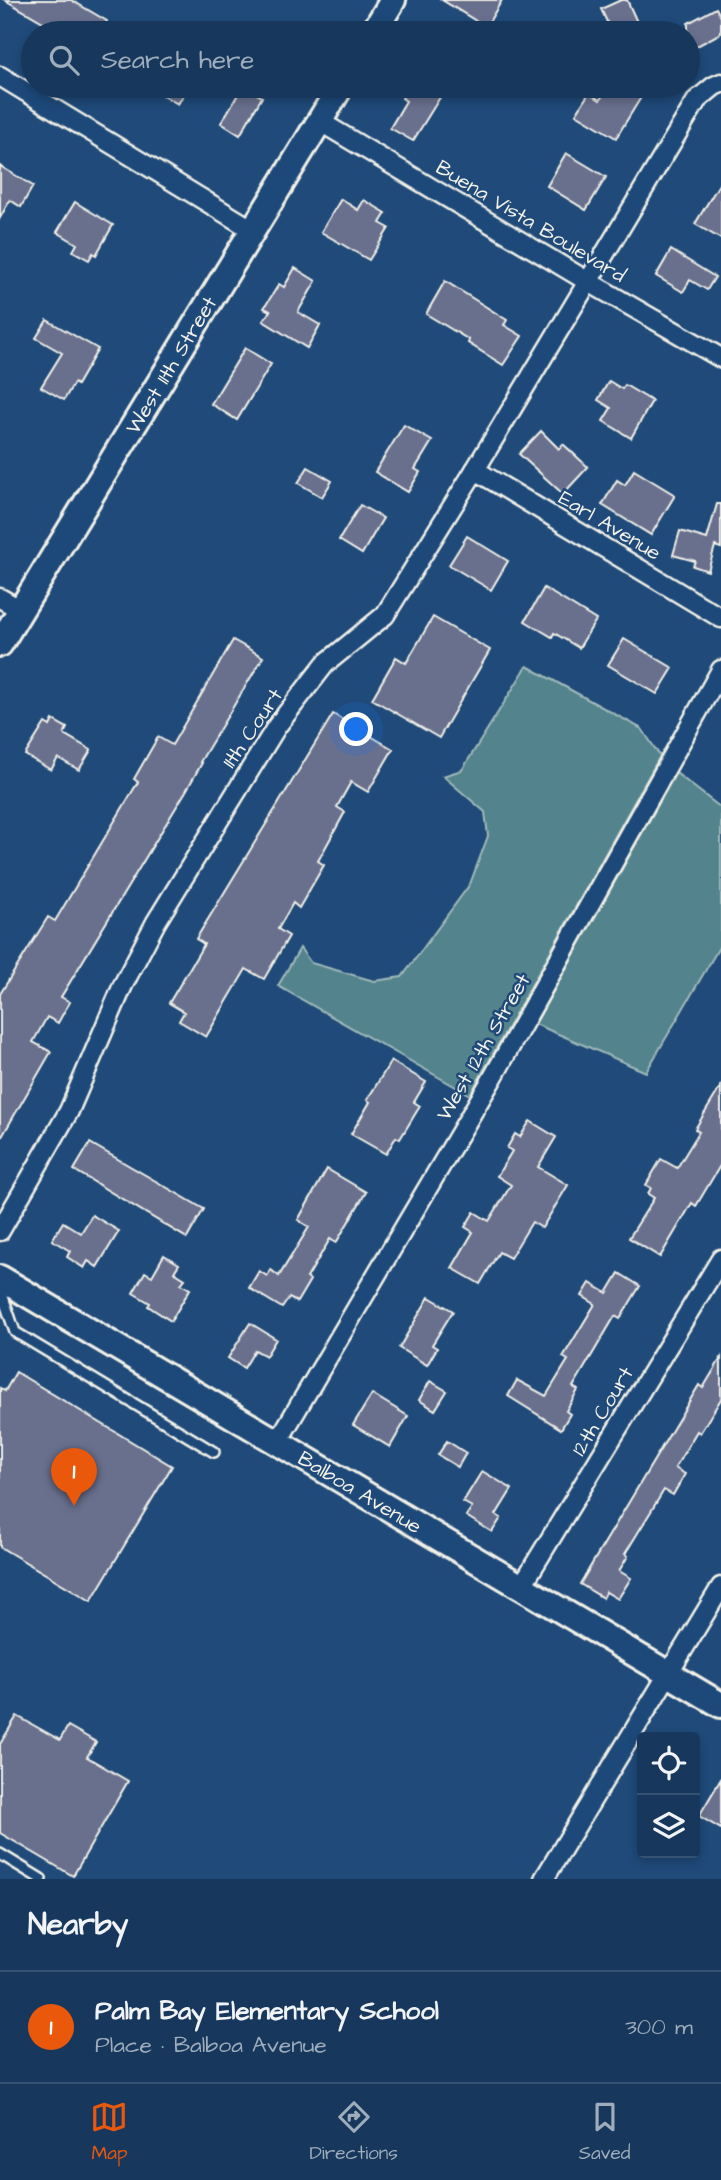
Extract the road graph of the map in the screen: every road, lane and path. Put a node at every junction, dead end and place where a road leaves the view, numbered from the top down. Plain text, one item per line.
1 (393, 0) edge
2 (380, 21) edge
3 (0, 76) edge
4 (721, 83) edge
5 (21, 89) edge
6 (36, 98) edge
7 (333, 98) edge
8 (699, 98) edge
9 (700, 98) edge
10 (319, 121) junction
11 (253, 230) junction
12 (587, 281) junction
13 (721, 358) edge
14 (475, 470) junction
15 (10, 604) edge
16 (721, 618) edge
17 (0, 644) edge
18 (721, 670) edge
19 (0, 1231) edge
20 (721, 1259) edge
21 (3, 1280) edge
22 (277, 1443) junction
23 (214, 1452) dead end
24 (521, 1587) junction
25 (721, 1587) edge
26 (669, 1675) junction
27 (721, 1705) edge
28 (0, 1854) edge
29 (41, 1879) edge
30 (544, 1879) edge

1 - 2 street
3 - 5 street
4 - 9 street, 11th Court
6 - 11 street
7 - 10 street, West 11th Street
8 - 12 street, 11th Court
10 - 11 street, West 11th Street
10 - 12 street, Buena Vista Boulevard
11 - 15 street, West 11th Street
12 - 13 street, Buena Vista Boulevard
12 - 14 street, 11th Court
14 - 16 street, Earl Avenue
14 - 19 street, 11th Court
15 - 17 street, West 11th Street
18 - 22 street, West 12th Street
20 - 24 street, 12th Court
21 - 22 street, Balboa Avenue
21 - 23 lane
22 - 24 street, Balboa Avenue
24 - 26 street, Balboa Avenue
25 - 26 street
26 - 27 street, Balboa Avenue
26 - 30 street
28 - 29 lane

